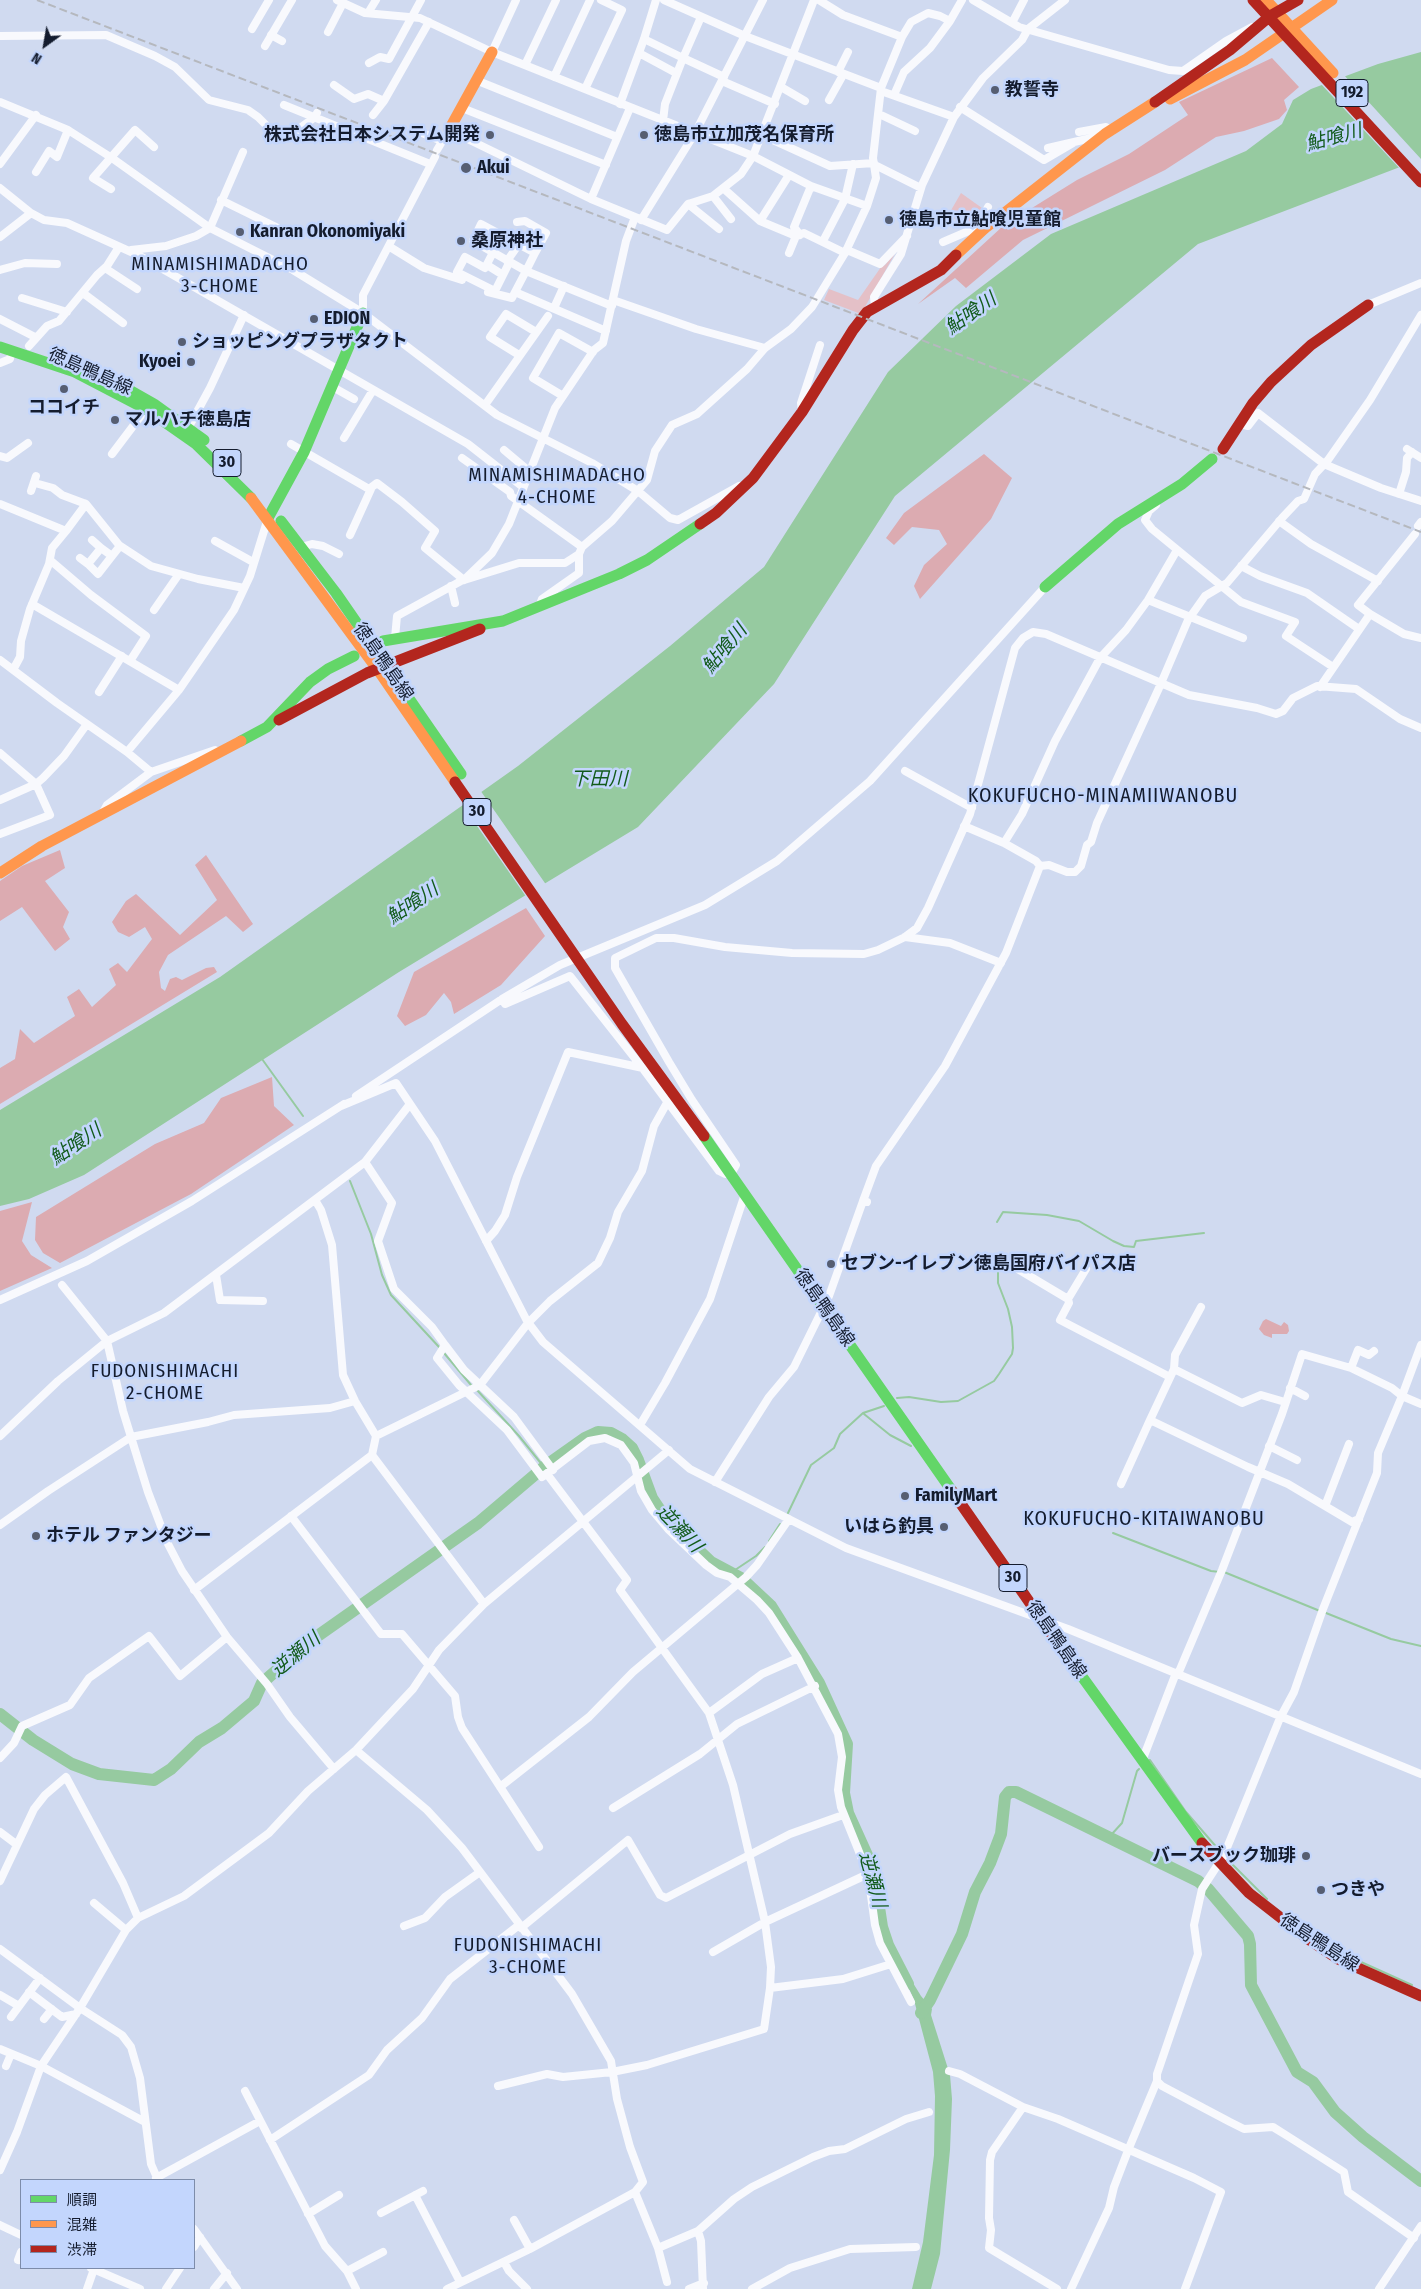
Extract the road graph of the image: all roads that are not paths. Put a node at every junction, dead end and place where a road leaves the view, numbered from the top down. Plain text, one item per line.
1 (269, 0) edge
2 (292, 0) edge
3 (376, 0) edge
4 (421, 0) edge
5 (516, 0) edge
6 (556, 0) edge
7 (590, 0) edge
8 (601, 0) edge
9 (656, 0) edge
10 (664, 0) edge
11 (762, 0) edge
12 (814, 0) edge
13 (819, 0) edge
14 (962, 0) edge
15 (973, 0) edge
16 (1024, 0) edge
17 (1065, 0) edge
18 (1253, 0) edge
19 (1266, 0) edge
20 (1298, 0) edge
21 (1332, 0) edge
22 (340, 1) edge
23 (368, 13) junction
24 (414, 16) junction
25 (701, 17) junction
26 (1276, 17) junction
27 (950, 21) junction
28 (429, 22) junction
29 (1012, 23) junction
30 (1259, 24) junction
31 (252, 29) dead end
32 (1028, 29) junction
33 (328, 32) dead end
34 (271, 35) junction
35 (0, 36) edge
36 (744, 36) junction
37 (902, 37) junction
38 (644, 39) junction
39 (282, 41) dead end
40 (265, 46) dead end
41 (492, 52) junction
42 (848, 52) dead end
43 (639, 53) junction
44 (793, 54) junction
45 (682, 58) junction
46 (389, 59) junction
47 (370, 64) dead end
48 (525, 65) junction
49 (403, 68) junction
50 (676, 73) junction
51 (840, 74) junction
52 (554, 77) junction
53 (723, 79) junction
54 (478, 81) junction
55 (334, 85) dead end
56 (781, 87) junction
57 (585, 89) junction
58 (882, 89) junction
59 (894, 95) junction
60 (829, 100) dead end
61 (384, 101) junction
62 (805, 101) dead end
63 (0, 102) edge
64 (620, 104) junction
65 (774, 104) junction
66 (1154, 104) junction
67 (284, 106) dead end
68 (960, 107) junction
69 (462, 108) junction
70 (630, 108) junction
71 (879, 114) junction
72 (36, 115) junction
73 (316, 115) junction
74 (373, 115) dead end
75 (954, 118) junction
76 (663, 122) junction
77 (68, 130) junction
78 (449, 130) junction
79 (916, 131) dead end
80 (1078, 132) dead end
81 (1109, 132) junction
82 (422, 133) dead end
83 (695, 133) junction
84 (762, 135) junction
85 (618, 138) junction
86 (442, 141) junction
87 (1073, 143) junction
88 (3, 144) dead end
89 (154, 147) dead end
90 (1048, 148) dead end
91 (11, 149) junction
92 (243, 152) dead end
93 (753, 156) junction
94 (434, 157) junction
95 (112, 158) junction
96 (0, 164) edge
97 (853, 164) junction
98 (874, 164) junction
99 (606, 165) junction
100 (1421, 169) edge
101 (36, 172) dead end
102 (789, 175) junction
103 (1421, 182) edge
104 (811, 186) junction
105 (0, 188) edge
106 (723, 188) junction
107 (921, 188) junction
108 (111, 189) dead end
109 (712, 196) junction
110 (845, 199) junction
111 (221, 200) junction
112 (591, 200) junction
113 (688, 204) junction
114 (867, 206) junction
115 (988, 207) dead end
116 (31, 213) junction
117 (638, 218) junction
118 (756, 219) junction
119 (731, 220) dead end
120 (517, 222) dead end
121 (747, 225) dead end
122 (982, 227) junction
123 (210, 228) junction
124 (278, 228) dead end
125 (718, 229) dead end
126 (908, 234) junction
127 (502, 235) junction
128 (798, 236) junction
129 (0, 237) edge
130 (472, 241) junction
131 (823, 241) junction
132 (943, 242) dead end
133 (519, 244) junction
134 (390, 247) junction
135 (123, 248) junction
136 (846, 251) junction
137 (493, 252) junction
138 (535, 252) junction
139 (789, 253) dead end
140 (465, 257) junction
141 (508, 262) junction
142 (57, 264) dead end
143 (486, 267) junction
144 (105, 268) junction
145 (0, 270) edge
146 (526, 271) junction
147 (503, 275) junction
148 (478, 282) junction
149 (1421, 283) edge
150 (564, 286) junction
151 (137, 289) dead end
152 (515, 292) junction
153 (83, 293) junction
154 (22, 298) dead end
155 (612, 303) junction
156 (1368, 305) joint
157 (554, 308) junction
158 (875, 308) junction
159 (67, 312) junction
160 (363, 313) junction
161 (244, 315) junction
162 (1421, 315) edge
163 (548, 316) dead end
164 (0, 319) edge
165 (124, 323) dead end
166 (536, 332) junction
167 (606, 332) junction
168 (0, 338) edge
169 (32, 342) junction
170 (820, 345) dead end
171 (0, 347) edge
172 (765, 348) junction
173 (12, 350) junction
174 (593, 352) junction
175 (520, 355) junction
176 (0, 363) edge
177 (338, 369) junction
178 (331, 386) junction
179 (373, 390) junction
180 (563, 396) junction
181 (354, 399) dead end
182 (485, 405) junction
183 (146, 409) junction
184 (802, 412) junction
185 (1240, 424) junction
186 (186, 431) junction
187 (344, 438) dead end
188 (541, 439) junction
189 (28, 443) dead end
190 (291, 444) dead end
191 (1223, 449) dead end
192 (504, 450) dead end
193 (304, 452) junction
194 (112, 454) dead end
195 (0, 456) edge
196 (462, 458) dead end
197 (1212, 458) dead end
198 (1421, 458) edge
199 (1324, 464) junction
200 (529, 471) junction
201 (753, 478) junction
202 (523, 488) junction
203 (371, 489) junction
204 (638, 490) junction
205 (31, 491) dead end
206 (1399, 494) junction
207 (1162, 497) junction
208 (518, 500) junction
209 (1421, 501) edge
210 (0, 504) edge
211 (86, 504) junction
212 (270, 514) junction
213 (1279, 521) junction
214 (1418, 527) edge
215 (66, 531) junction
216 (350, 536) dead end
217 (92, 540) dead end
218 (215, 541) dead end
219 (120, 546) junction
220 (301, 547) junction
221 (582, 547) junction
222 (102, 548) junction
223 (1177, 550) junction
224 (339, 554) dead end
225 (578, 554) junction
226 (112, 556) junction
227 (80, 558) dead end
228 (50, 560) junction
229 (253, 562) junction
230 (88, 564) junction
231 (1241, 566) junction
232 (178, 574) junction
233 (464, 580) junction
234 (1378, 581) junction
235 (450, 586) junction
236 (1045, 587) joint
237 (1222, 587) junction
238 (244, 588) junction
239 (1148, 600) junction
240 (455, 603) dead end
241 (32, 604) junction
242 (539, 607) junction
243 (154, 610) dead end
244 (1370, 614) junction
245 (1191, 616) junction
246 (503, 621) junction
247 (1359, 629) junction
248 (395, 638) junction
249 (1243, 638) dead end
250 (1421, 638) edge
251 (383, 641) dead end
252 (122, 656) junction
253 (354, 656) dead end
254 (1100, 658) junction
255 (0, 660) edge
256 (130, 661) junction
257 (1333, 667) junction
258 (383, 669) junction
259 (13, 670) junction
260 (1161, 684) junction
261 (1320, 686) junction
262 (179, 690) junction
263 (98, 692) dead end
264 (87, 724) junction
265 (268, 727) junction
266 (1421, 728) edge
267 (226, 749) junction
268 (127, 752) junction
269 (0, 753) edge
270 (905, 771) dead end
271 (151, 772) junction
272 (36, 784) junction
273 (1, 798) edge
274 (972, 808) junction
275 (102, 815) junction
276 (964, 826) junction
277 (0, 834) edge
278 (1004, 844) junction
279 (1040, 866) junction
280 (0, 874) edge
281 (905, 936) junction
282 (580, 953) junction
283 (1001, 962) junction
284 (502, 999) junction
285 (643, 1068) junction
286 (669, 1096) junction
287 (410, 1104) junction
288 (341, 1106) junction
289 (365, 1162) junction
290 (731, 1174) junction
291 (745, 1194) junction
292 (315, 1200) junction
293 (486, 1241) junction
294 (1006, 1262) dead end
295 (1086, 1269) dead end
296 (216, 1275) junction
297 (62, 1285) dead end
298 (1068, 1298) junction
299 (0, 1300) edge
300 (263, 1301) dead end
301 (824, 1307) junction
302 (1201, 1307) dead end
303 (528, 1323) junction
304 (107, 1341) junction
305 (1421, 1345) edge
306 (444, 1346) junction
307 (1374, 1351) dead end
308 (1351, 1368) junction
309 (1172, 1373) junction
310 (474, 1388) junction
311 (1290, 1388) junction
312 (1305, 1396) dead end
313 (1402, 1396) junction
314 (355, 1401) junction
315 (1286, 1402) junction
316 (1421, 1404) edge
317 (1150, 1420) junction
318 (640, 1425) junction
319 (0, 1436) edge
320 (376, 1436) junction
321 (131, 1437) junction
322 (1349, 1444) dead end
323 (1269, 1446) junction
324 (669, 1450) junction
325 (372, 1455) junction
326 (1297, 1460) dead end
327 (546, 1470) junction
328 (1259, 1472) junction
329 (638, 1476) junction
330 (715, 1482) junction
331 (1121, 1484) dead end
332 (1325, 1506) junction
333 (291, 1516) junction
334 (789, 1519) junction
335 (1359, 1519) junction
336 (584, 1521) junction
337 (0, 1525) edge
338 (742, 1581) junction
339 (194, 1590) junction
340 (484, 1604) junction
341 (1043, 1621) junction
342 (227, 1637) junction
343 (664, 1648) junction
344 (798, 1658) junction
345 (430, 1665) junction
346 (1177, 1673) junction
347 (815, 1686) junction
348 (709, 1713) junction
349 (1280, 1718) junction
350 (718, 1738) junction
351 (356, 1750) junction
352 (0, 1758) edge
353 (1142, 1761) junction
354 (334, 1769) junction
355 (1421, 1774) edge
356 (500, 1787) junction
357 (613, 1808) dead end
358 (843, 1815) junction
359 (0, 1832) edge
360 (16, 1844) junction
361 (539, 1847) dead end
362 (749, 1855) junction
363 (1219, 1863) junction
364 (480, 1872) junction
365 (868, 1874) junction
366 (0, 1881) edge
367 (94, 1903) dead end
368 (138, 1918) junction
369 (765, 1922) junction
370 (404, 1926) dead end
371 (520, 1926) junction
372 (126, 1930) junction
373 (0, 1949) edge
374 (713, 1952) dead end
375 (891, 1964) junction
376 (40, 1978) junction
377 (770, 1988) junction
378 (29, 1992) junction
379 (0, 1994) edge
380 (1421, 1996) edge
381 (911, 2002) dead end
382 (19, 2006) junction
383 (52, 2010) junction
384 (78, 2011) junction
385 (11, 2017) dead end
386 (44, 2019) dead end
387 (0, 2049) edge
388 (11, 2054) junction
389 (6, 2066) dead end
390 (41, 2066) junction
391 (949, 2071) dead end
392 (612, 2072) junction
393 (1157, 2081) junction
394 (498, 2086) dead end
395 (245, 2091) dead end
396 (1023, 2107) junction
397 (928, 2112) dead end
398 (145, 2122) junction
399 (260, 2122) junction
400 (270, 2140) junction
401 (1129, 2151) junction
402 (0, 2170) edge
403 (157, 2179) edge
404 (635, 2192) junction
405 (340, 2195) dead end
406 (381, 2213) dead end
407 (308, 2214) junction
408 (514, 2220) dead end
409 (0, 2225) edge
410 (1421, 2226) edge
411 (195, 2230) edge
412 (698, 2231) junction
413 (20, 2235) edge
414 (200, 2237) junction
415 (1414, 2238) junction
416 (195, 2244) edge
417 (916, 2247) dead end
418 (658, 2248) junction
419 (530, 2249) junction
420 (383, 2252) dead end
421 (20, 2255) edge
422 (18, 2260) dead end
423 (504, 2262) junction
424 (93, 2269) edge
425 (95, 2269) edge
426 (179, 2269) edge
427 (347, 2272) junction
428 (227, 2273) junction
429 (460, 2282) junction
430 (667, 2282) dead end
431 (703, 2286) edge
432 (87, 2289) edge
433 (140, 2289) edge
434 (166, 2289) edge
435 (214, 2289) edge
436 (237, 2289) edge
437 (356, 2289) edge
438 (447, 2289) edge
439 (527, 2289) edge
440 (688, 2289) edge
441 (752, 2289) edge
442 (1057, 2289) edge
443 (1071, 2289) edge
444 (1185, 2289) edge
445 (1379, 2289) edge

1 - 31 street
2 - 34 street
3 - 23 street
4 - 24 street
5 - 41 street
6 - 48 street
7 - 52 street
8 - 57 street
9 - 38 street
10 - 25 street
11 - 36 street
12 - 44 street
13 - 37 street
14 - 27 street
15 - 29 street
16 - 29 street
17 - 32 street
18 - 26 main road, 192
19 - 26 main road, 192
20 - 26 main road
21 - 66 main road
22 - 23 street
22 - 33 street
23 - 24 street
24 - 28 street
24 - 46 street
25 - 36 street
25 - 45 street
26 - 30 main road
26 - 100 main road, 192
26 - 103 main road, 192
27 - 37 street
27 - 59 street
28 - 41 street
28 - 49 street
29 - 32 street
30 - 32 street
30 - 66 main road
32 - 68 street
34 - 39 street
34 - 40 street
35 - 73 street
36 - 44 street
36 - 53 street
37 - 58 street
38 - 43 street
38 - 45 street
41 - 48 street
41 - 54 main road
42 - 51 street
43 - 50 street
43 - 64 street
44 - 51 street
44 - 56 street
45 - 50 street
45 - 53 street
46 - 47 street
46 - 49 street
48 - 52 street
49 - 61 street
50 - 76 street
51 - 58 street
51 - 60 street
52 - 57 street
53 - 65 street
53 - 83 street
54 - 69 main road
54 - 85 street
55 - 61 street
56 - 62 street
56 - 65 street
57 - 64 street
58 - 59 street
58 - 71 street
59 - 75 street
61 - 74 street
63 - 72 street
64 - 70 street
65 - 84 street
66 - 81 main road
67 - 73 street
68 - 75 street
68 - 87 street
69 - 78 main road
69 - 99 street
70 - 76 street
70 - 85 street
71 - 79 street
71 - 98 street
72 - 77 street
72 - 91 street
73 - 94 street
75 - 107 street
76 - 83 street
77 - 95 street
77 - 101 street
78 - 86 street
78 - 112 street
80 - 81 street
81 - 87 street
81 - 122 main road
82 - 86 street
83 - 93 street
83 - 117 street
84 - 93 street
84 - 97 street
85 - 99 street
86 - 94 street
87 - 90 street
88 - 91 street
89 - 95 street
91 - 96 street
92 - 111 street
93 - 102 street
93 - 106 street
94 - 134 street
95 - 108 street
95 - 123 street
97 - 98 street
97 - 110 street
98 - 107 street
98 - 114 street
99 - 112 street
102 - 104 street
102 - 118 street
104 - 110 street
104 - 128 street
105 - 116 street
106 - 109 street
106 - 118 street
107 - 126 street
109 - 113 street
109 - 119 street
110 - 114 street
110 - 131 street
111 - 123 street
111 - 124 street
112 - 117 street
113 - 117 street
113 - 125 street
114 - 136 street
115 - 122 street
116 - 129 street
116 - 135 street
117 - 155 street
118 - 121 street
118 - 128 street
120 - 138 street
122 - 132 street
122 - 158 main road
123 - 135 street
123 - 160 street
126 - 136 street
126 - 158 street
127 - 130 street
127 - 133 street
127 - 137 street
128 - 131 street
128 - 139 street
130 - 137 street
130 - 140 street
131 - 136 street
133 - 138 street
133 - 141 street
134 - 152 street
134 - 160 street
135 - 144 street
135 - 161 street
136 - 172 street
137 - 141 street
137 - 143 street
138 - 146 street
140 - 143 street
140 - 148 street
141 - 146 street
141 - 147 street
142 - 145 street
143 - 147 street
143 - 148 street
144 - 151 street
144 - 153 street
146 - 150 street
146 - 152 street
147 - 148 street
149 - 156 street
150 - 155 street
150 - 157 street
152 - 157 street
153 - 159 street
153 - 165 street
154 - 159 street
155 - 167 street
155 - 172 street
156 - 185 main road
157 - 167 street
158 - 184 main road
159 - 169 street
160 - 177 main road
160 - 182 street
161 - 177 street
161 - 186 street
162 - 199 street
163 - 166 street
164 - 169 street
166 - 175 street
166 - 175 street
167 - 174 street
168 - 169 main road, 徳島鴨島線 / 30
169 - 186 main road, 徳島鴨島線 / 30
170 - 184 street
171 - 173 main road, 徳島鴨島線 / 30
172 - 204 street
173 - 176 street
173 - 183 main road, 徳島鴨島線 / 30
174 - 180 street
174 - 180 street
175 - 182 street
177 - 178 main road
177 - 179 street
178 - 181 street
178 - 193 main road
179 - 187 street
179 - 202 street
180 - 188 street
182 - 188 street
183 - 186 main road, 徳島鴨島線 / 30
183 - 194 street
184 - 201 main road
185 - 191 main road
185 - 199 street
186 - 212 main road, 徳島鴨島線 / 30
188 - 200 street
188 - 204 street
189 - 195 street
190 - 193 street
192 - 200 street
193 - 203 street
193 - 212 main road
196 - 208 street
197 - 207 main road
198 - 206 street
199 - 206 street
199 - 213 street
200 - 202 street
201 - 204 street
201 - 242 main road
202 - 208 street
203 - 216 street
203 - 233 street
204 - 221 street
205 - 211 street
206 - 209 street
207 - 223 street
207 - 236 main road
208 - 221 street
208 - 233 street
210 - 215 street
211 - 215 street
211 - 219 street
212 - 220 main road, 徳島鴨島線 / 30
212 - 229 street
212 - 258 main road, 徳島鴨島線 / 30
213 - 231 street
213 - 234 street
214 - 234 street
215 - 228 street
217 - 222 street
218 - 229 street
219 - 226 street
219 - 232 street
220 - 224 street
220 - 258 main road, 徳島鴨島線 / 30
221 - 225 street
222 - 226 street
222 - 230 street
223 - 237 street
223 - 239 street
225 - 233 street
225 - 242 street
226 - 230 street
227 - 230 street
228 - 241 street
228 - 256 street
229 - 238 street
231 - 237 street
231 - 247 street
232 - 238 street
232 - 243 street
233 - 235 street
234 - 244 street
235 - 240 street
235 - 248 street
236 - 282 street
237 - 245 street
237 - 257 street
238 - 262 street
239 - 245 street
239 - 254 street
241 - 252 street
241 - 259 street
242 - 246 main road
244 - 247 street
244 - 250 street
245 - 249 street
245 - 260 street
246 - 248 main road
246 - 258 main road
247 - 257 street
248 - 251 main road
252 - 256 street
252 - 263 street
253 - 265 main road
254 - 260 street
254 - 274 street
254 - 278 street
255 - 259 street
256 - 262 street
257 - 261 street
258 - 265 main road
258 - 282 main road, 徳島鴨島線 / 30
259 - 264 street
260 - 261 street
260 - 279 street
261 - 266 street
262 - 268 street
264 - 268 street
264 - 272 street
265 - 267 main road
267 - 271 street
267 - 275 main road
268 - 271 street
269 - 272 street
270 - 274 street
271 - 275 street
272 - 273 street
272 - 277 street
274 - 276 street
275 - 280 main road
276 - 278 street
276 - 281 street
278 - 279 street
279 - 283 street
281 - 283 street
281 - 290 street
282 - 284 street
282 - 286 main road, 徳島鴨島線 / 30
283 - 301 street
284 - 285 street
284 - 288 street
285 - 286 street
285 - 293 street
286 - 290 main road, 徳島鴨島線 / 30
286 - 303 street
287 - 288 street
287 - 289 street
287 - 293 street
288 - 299 street
289 - 292 street
289 - 306 street
290 - 291 main road, 徳島鴨島線 / 30
291 - 301 main road, 徳島鴨島線 / 30
291 - 318 street
292 - 296 street
292 - 314 street
293 - 303 street
294 - 298 street
295 - 298 street
296 - 300 street
296 - 304 street
297 - 304 street
298 - 309 street
301 - 330 street
301 - 341 main road, 徳島鴨島線 / 30
302 - 309 street
303 - 310 street
303 - 318 street
304 - 319 street
304 - 321 street
305 - 313 street
306 - 310 street
306 - 310 street
307 - 308 street
308 - 311 street
308 - 313 street
309 - 315 street
309 - 317 street
310 - 320 street
310 - 327 street
310 - 327 street
311 - 312 street
311 - 315 street
313 - 316 street
313 - 335 street
314 - 320 street
314 - 321 street
315 - 323 street
317 - 328 street
317 - 331 street
318 - 324 street
320 - 325 street
321 - 337 street
321 - 339 street
322 - 332 street
323 - 326 street
323 - 328 street
324 - 329 street
324 - 330 street
325 - 333 street
325 - 340 street
327 - 329 street
327 - 336 street
328 - 332 street
328 - 346 street
329 - 336 street
329 - 338 street
330 - 334 street
332 - 335 street
333 - 339 street
333 - 345 street
334 - 338 street
334 - 341 street
335 - 349 street
336 - 340 street
336 - 343 street
338 - 343 street
338 - 344 street
339 - 342 street
340 - 345 street
341 - 346 street
341 - 353 main road, 徳島鴨島線 / 30
342 - 352 street
342 - 354 street
343 - 348 street
343 - 356 street
344 - 347 street
344 - 348 street
345 - 351 street
345 - 356 street
346 - 349 street
346 - 353 street
347 - 350 street
347 - 358 street
348 - 350 street
349 - 355 street
349 - 363 street
350 - 357 street
350 - 362 street
351 - 354 street
351 - 364 street
353 - 363 main road, 徳島鴨島線 / 30
354 - 368 street
356 - 361 street
358 - 362 street
358 - 365 street
359 - 360 street
360 - 366 street
360 - 368 street
362 - 369 street
362 - 371 street
363 - 380 main road, 徳島鴨島線 / 30
363 - 393 street
364 - 370 street
364 - 371 street
365 - 369 street
365 - 375 street
367 - 372 street
368 - 372 street
369 - 374 street
369 - 377 street
371 - 392 street
371 - 400 street
372 - 384 street
373 - 376 street
375 - 377 street
375 - 381 street
376 - 378 street
376 - 384 street
377 - 392 street
378 - 382 street
378 - 383 street
379 - 382 street
382 - 385 street
383 - 384 street
383 - 386 street
384 - 390 street
384 - 398 street
387 - 388 street
388 - 389 street
388 - 390 street
390 - 398 street
390 - 402 street
391 - 396 street
392 - 394 street
392 - 404 street
393 - 401 street
393 - 415 street
395 - 399 street
396 - 401 street
396 - 442 street
397 - 412 street
398 - 403 street
399 - 400 street
399 - 403 street
400 - 407 street
401 - 443 street
401 - 444 street
404 - 418 street
404 - 419 street
405 - 407 street
406 - 429 street
407 - 427 street
408 - 419 street
409 - 413 street
410 - 415 street
411 - 414 street
412 - 418 street
412 - 431 street
414 - 416 street
414 - 428 street
415 - 445 street
417 - 441 street
418 - 430 street
419 - 423 street
420 - 427 street
421 - 422 street
423 - 429 street
423 - 439 street
424 - 432 street
425 - 433 street
426 - 434 street
427 - 437 street
428 - 435 street
428 - 436 street
429 - 438 street
431 - 440 street

